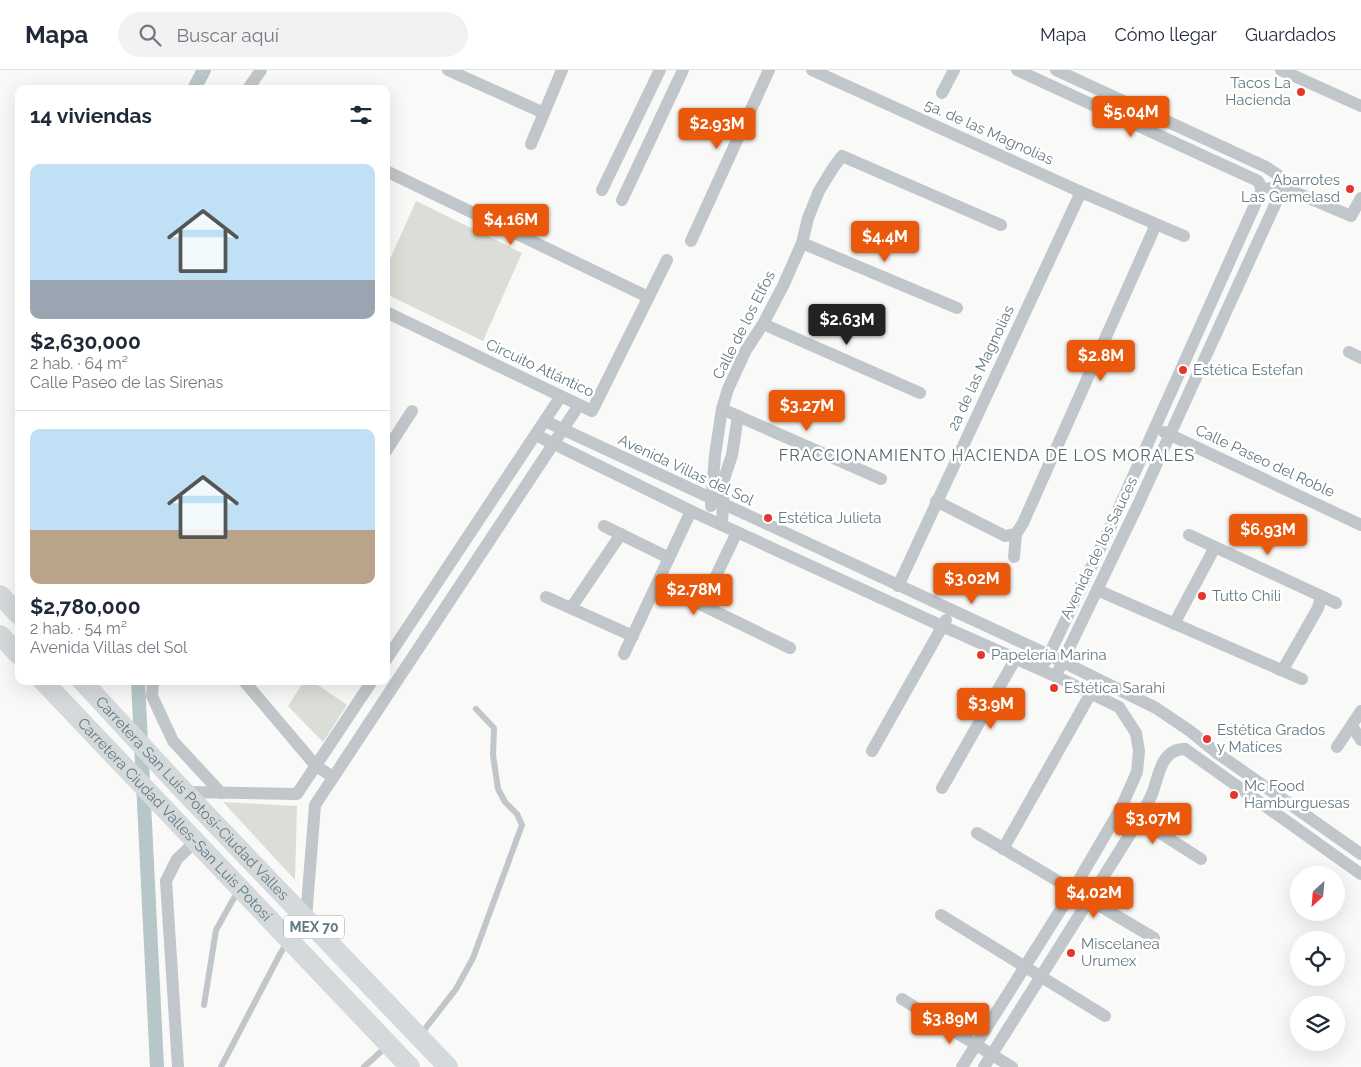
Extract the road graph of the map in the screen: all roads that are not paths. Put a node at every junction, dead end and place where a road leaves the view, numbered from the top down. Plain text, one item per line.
1 (261, 70) edge
2 (448, 70) edge
3 (562, 70) edge
4 (660, 70) edge
5 (683, 70) edge
6 (769, 70) edge
7 (812, 70) edge
8 (954, 70) edge
9 (1017, 70) edge
10 (1056, 70) edge
11 (1280, 70) edge
12 (1314, 70) edge
13 (1307, 82) junction
14 (251, 85) edge
15 (942, 93) dead end
16 (643, 105) junction
17 (1361, 106) edge
18 (544, 113) junction
19 (663, 114) junction
20 (531, 144) dead end
21 (390, 172) edge
22 (1283, 187) junction
23 (1262, 189) junction
24 (602, 190) dead end
25 (1081, 192) junction
26 (1361, 198) edge
27 (622, 200) dead end
28 (1153, 223) junction
29 (1001, 224) dead end
30 (1184, 236) dead end
31 (691, 241) dead end
32 (802, 243) junction
33 (667, 260) dead end
34 (648, 298) junction
35 (957, 308) dead end
36 (390, 314) edge
37 (763, 324) junction
38 (1349, 352) dead end
39 (1361, 358) edge
40 (920, 393) dead end
41 (561, 396) junction
42 (579, 405) junction
43 (722, 409) junction
44 (412, 411) dead end
45 (738, 416) junction
46 (545, 421) junction
47 (1155, 427) junction
48 (564, 430) junction
49 (1170, 434) junction
50 (536, 435) junction
51 (390, 444) edge
52 (554, 444) junction
53 (881, 480) dead end
54 (936, 501) junction
55 (718, 502) junction
56 (691, 511) junction
57 (709, 519) junction
58 (1361, 524) edge
59 (722, 525) junction
60 (604, 526) dead end
61 (737, 532) junction
62 (621, 534) junction
63 (1016, 534) junction
64 (1189, 535) dead end
65 (1215, 547) junction
66 (1014, 557) dead end
67 (669, 558) junction
68 (898, 586) junction
69 (1097, 590) junction
70 (0, 595) edge
71 (1321, 596) junction
72 (546, 597) dead end
73 (1336, 603) dead end
74 (570, 608) junction
75 (952, 610) junction
76 (15, 611) edge
77 (1174, 624) junction
78 (942, 626) junction
79 (409, 627) junction
80 (0, 635) edge
81 (632, 636) junction
82 (425, 638) junction
83 (790, 648) dead end
84 (15, 651) edge
85 (390, 654) edge
86 (624, 654) dead end
87 (1049, 655) junction
88 (1016, 658) junction
89 (1062, 661) junction
90 (1042, 670) junction
91 (1280, 670) junction
92 (1056, 676) junction
93 (1302, 680) dead end
94 (47, 685) edge
95 (86, 685) edge
96 (153, 685) edge
97 (247, 685) edge
98 (369, 685) edge
99 (1091, 693) junction
100 (476, 709) dead end
101 (1361, 711) edge
102 (1352, 726) junction
103 (1190, 731) junction
104 (1361, 740) edge
105 (1337, 747) dead end
106 (1185, 749) junction
107 (872, 750) dead end
108 (316, 766) junction
109 (333, 777) junction
110 (942, 788) dead end
111 (182, 789) junction
112 (1271, 791) junction
113 (221, 793) junction
114 (297, 794) junction
115 (1261, 803) junction
116 (314, 805) junction
117 (1121, 808) junction
118 (1139, 820) junction
119 (977, 833) dead end
120 (195, 842) junction
121 (1004, 849) junction
122 (1361, 854) edge
123 (1201, 859) dead end
124 (1361, 874) edge
125 (239, 888) junction
126 (1073, 890) junction
127 (1090, 900) junction
128 (941, 915) dead end
129 (306, 918) junction
130 (1154, 938) dead end
131 (289, 940) junction
132 (1026, 967) junction
133 (1042, 977) junction
134 (902, 999) dead end
135 (204, 1005) dead end
136 (1105, 1016) dead end
137 (419, 1037) junction
138 (389, 1044) junction
139 (976, 1045) junction
140 (992, 1055) junction
141 (178, 1067) edge
142 (221, 1067) edge
143 (364, 1067) edge
144 (410, 1067) edge
145 (448, 1067) edge
146 (962, 1067) edge
147 (984, 1067) edge
148 (1012, 1067) edge

1 - 14 street
2 - 18 street
3 - 18 street
4 - 16 street
5 - 19 street
6 - 31 street
7 - 25 street, 5a. de las Magnolias
8 - 15 street
9 - 23 street
10 - 22 street
11 - 13 street
12 - 13 street
13 - 17 street
16 - 19 street
16 - 24 street
18 - 20 street
19 - 27 street
21 - 34 street
22 - 23 street
22 - 26 street
22 - 49 street, Avenida de los Sauces
23 - 47 street, Avenida de los Sauces
25 - 28 street, 5a. de las Magnolias
25 - 54 street, 2a de las Magnolias
28 - 30 street, 5a. de las Magnolias
28 - 63 street
29 - 32 street, Calle de los Elfos
32 - 35 street
32 - 37 street, Calle de los Elfos
33 - 34 street, Circuito Atlántico
34 - 42 street, Circuito Atlántico
36 - 41 street, Circuito Atlántico
37 - 40 street
37 - 43 street, Calle de los Elfos
38 - 39 street
41 - 42 street, Circuito Atlántico
41 - 46 street
42 - 48 street
43 - 45 street
43 - 55 street, Calle de los Elfos
44 - 51 street
45 - 53 street
45 - 55 street, Calle de los Elfos
46 - 48 street, Avenida Villas del Sol
46 - 50 street
47 - 49 street, Calle Paseo del Roble
47 - 87 street, Avenida de los Sauces
48 - 52 street
48 - 55 street, Avenida Villas del Sol
49 - 58 street, Calle Paseo del Roble
49 - 69 street, Avenida de los Sauces
50 - 52 street
50 - 79 street
52 - 56 street
52 - 82 street
54 - 63 street
54 - 68 street, 2a de las Magnolias
55 - 57 street, Calle de los Elfos
55 - 59 street, Calle de los Elfos
55 - 68 street, Avenida Villas del Sol
56 - 57 street
56 - 67 street
57 - 59 street
59 - 61 street
60 - 62 street
61 - 78 street
61 - 83 street
62 - 67 street
62 - 74 street
63 - 66 street
64 - 65 street
65 - 71 street
65 - 77 street
67 - 81 street
68 - 75 street, Avenida Villas del Sol
69 - 77 street
69 - 89 street, Avenida de los Sauces
70 - 76 main road
71 - 73 street
71 - 91 street
72 - 74 street
74 - 81 street
75 - 78 street
75 - 87 street, Avenida Villas del Sol
77 - 91 street
78 - 88 street
78 - 107 street
79 - 82 street
79 - 85 street
80 - 84 main road
81 - 86 street
82 - 109 street
87 - 89 street, Avenida Villas del Sol
87 - 90 street, Avenida de los Sauces
88 - 90 street
88 - 110 street
89 - 92 street, Avenida de los Sauces
89 - 103 street, Avenida Villas del Sol
90 - 92 street
91 - 93 street
92 - 99 street
94 - 120 main road, Carretera Ciudad Valles-San Luis Potosí / MEX 70
95 - 111 main road, Carretera San Luis Potosí-Ciudad Valles / MEX 70
96 - 113 street
97 - 108 street
98 - 108 street
99 - 117 street
99 - 121 street
100 - 137 lane
101 - 102 street
102 - 104 street
102 - 105 street
103 - 106 street
103 - 112 street, Avenida Villas del Sol
106 - 115 street
106 - 118 street
108 - 109 street
108 - 114 street
109 - 116 street
111 - 113 street
111 - 129 main road, Carretera San Luis Potosí-Ciudad Valles / MEX 70
112 - 115 street
112 - 122 street, Avenida Villas del Sol
113 - 114 street
114 - 116 street
115 - 124 street
116 - 129 street
117 - 118 street
117 - 126 street
118 - 123 street
118 - 127 street
119 - 121 street
120 - 125 main road, Carretera Ciudad Valles-San Luis Potosí / MEX 70
120 - 141 street
121 - 126 street
125 - 131 main road, Carretera Ciudad Valles-San Luis Potosí / MEX 70
125 - 135 lane
126 - 127 street
126 - 132 street
127 - 130 street
127 - 133 street
128 - 132 street
129 - 137 main road, Carretera San Luis Potosí-Ciudad Valles / MEX 70
131 - 138 main road, Carretera Ciudad Valles-San Luis Potosí / MEX 70
131 - 142 lane
132 - 133 street
132 - 139 street
133 - 136 street
133 - 140 street
134 - 139 street
137 - 145 main road, Carretera San Luis Potosí-Ciudad Valles / MEX 70
138 - 143 lane
138 - 144 main road, Carretera Ciudad Valles-San Luis Potosí / MEX 70
139 - 140 street
139 - 146 street
140 - 147 street
140 - 148 street

